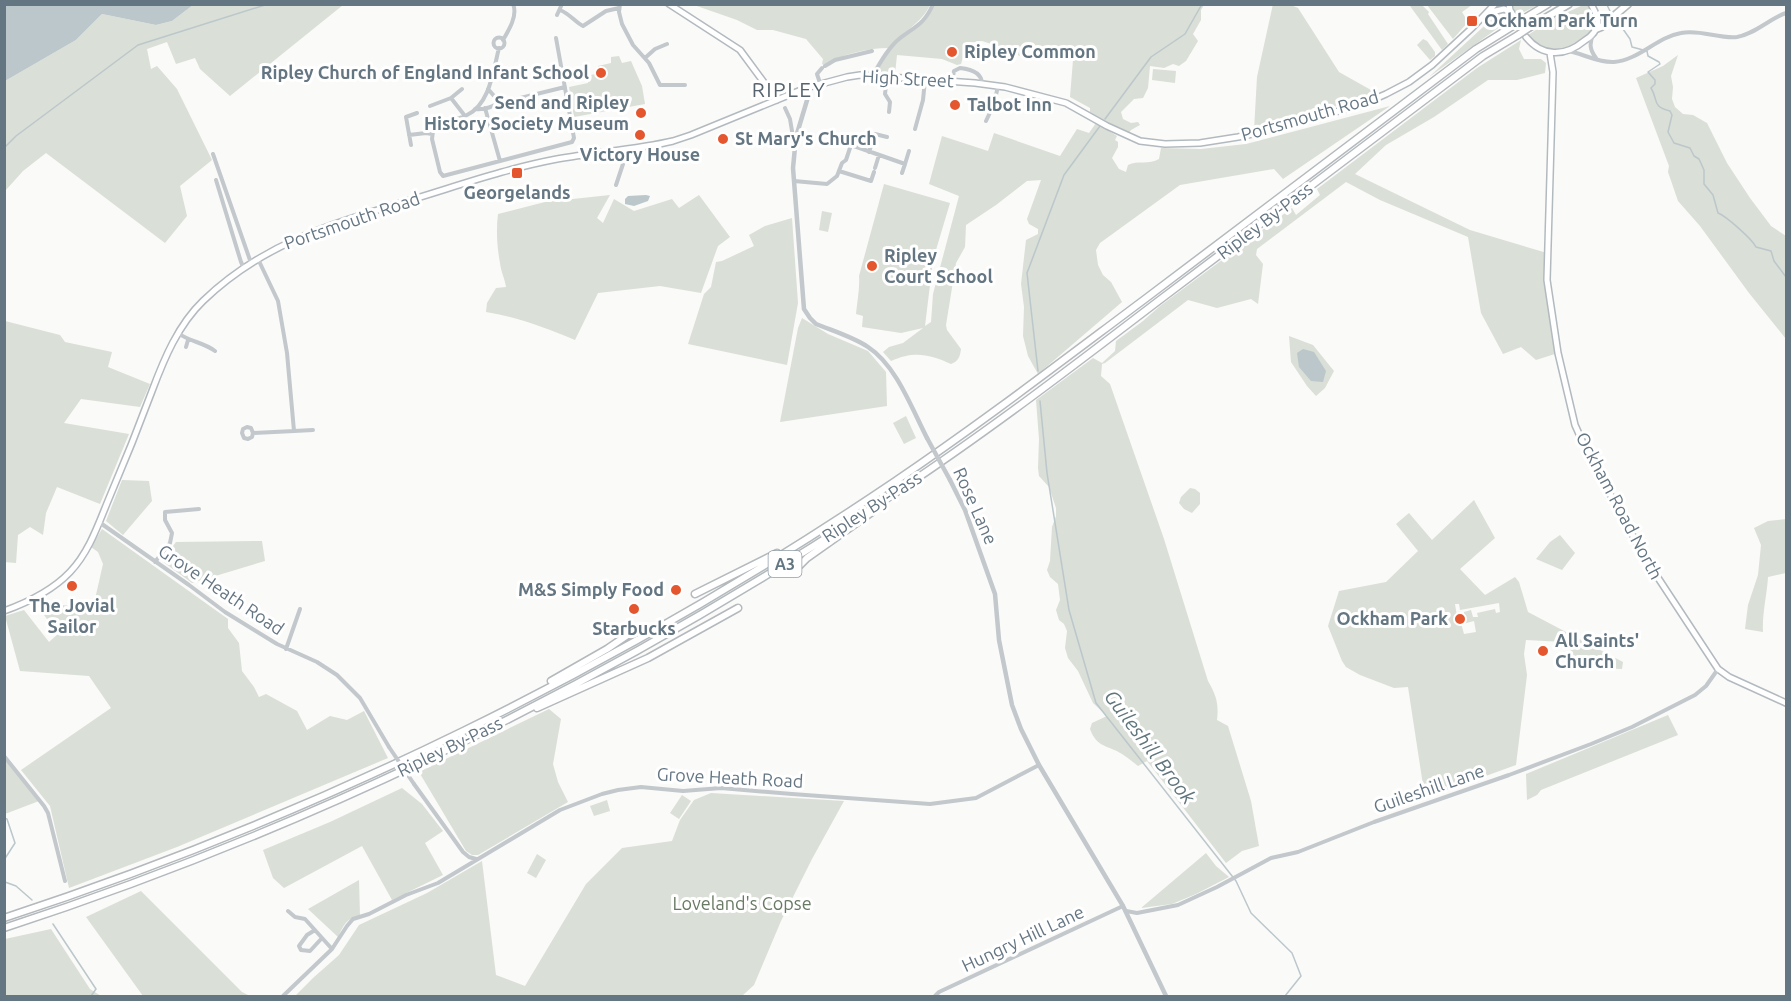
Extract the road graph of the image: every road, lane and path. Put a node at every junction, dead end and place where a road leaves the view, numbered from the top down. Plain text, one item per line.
1 (513, 4) edge
2 (669, 4) edge
3 (933, 4) edge
4 (1495, 4) edge
5 (1509, 4) edge
6 (1548, 4) edge
7 (1569, 4) edge
8 (1591, 4) edge
9 (1628, 4) edge
10 (561, 7) edge
11 (619, 7) edge
12 (1487, 13) junction
13 (1786, 13) edge
14 (556, 15) dead end
15 (1595, 31) junction
16 (1526, 37) dead end
17 (556, 38) dead end
18 (503, 40) junction
19 (667, 44) dead end
20 (499, 48) junction
21 (872, 51) dead end
22 (1566, 52) junction
23 (1550, 53) junction
24 (645, 58) junction
25 (1597, 59) junction
26 (1553, 72) junction
27 (873, 75) junction
28 (887, 76) junction
29 (925, 80) junction
30 (952, 81) junction
31 (820, 83) junction
32 (982, 84) junction
33 (685, 85) dead end
34 (998, 85) junction
35 (565, 87) junction
36 (806, 88) junction
37 (462, 89) dead end
38 (488, 89) junction
39 (451, 98) junction
40 (500, 100) junction
41 (777, 100) junction
42 (430, 106) dead end
43 (485, 108) junction
44 (785, 108) dead end
45 (475, 109) junction
46 (889, 112) dead end
47 (417, 113) dead end
48 (465, 116) junction
49 (790, 119) junction
50 (800, 121) junction
51 (987, 121) dead end
52 (1107, 126) joint
53 (915, 129) dead end
54 (432, 134) junction
55 (409, 135) junction
56 (887, 137) dead end
57 (411, 145) dead end
58 (795, 146) junction
59 (629, 149) junction
60 (909, 151) dead end
61 (869, 152) junction
62 (213, 154) dead end
63 (879, 155) junction
64 (500, 161) junction
65 (905, 164) junction
66 (839, 171) junction
67 (902, 173) dead end
68 (216, 180) dead end
69 (793, 181) junction
70 (616, 184) dead end
71 (258, 258) junction
72 (251, 262) junction
73 (244, 268) junction
74 (178, 333) junction
75 (188, 340) junction
76 (186, 347) dead end
77 (215, 351) dead end
78 (294, 430) junction
79 (313, 430) dead end
80 (253, 433) dead end
81 (898, 491) junction
82 (199, 508) dead end
83 (99, 522) junction
84 (834, 522) junction
85 (155, 562) junction
86 (796, 569) dead end
87 (695, 594) dead end
88 (738, 608) dead end
89 (300, 609) dead end
90 (4, 611) edge
91 (629, 634) dead end
92 (286, 649) junction
93 (1718, 669) junction
94 (1786, 703) edge
95 (483, 721) junction
96 (486, 730) junction
97 (4, 756) edge
98 (1039, 765) junction
99 (463, 852) junction
100 (477, 859) junction
101 (465, 865) junction
102 (65, 880) dead end
103 (1125, 909) junction
104 (288, 911) dead end
105 (1137, 913) junction
106 (4, 918) edge
107 (1132, 923) junction
108 (4, 928) edge
109 (315, 930) junction
110 (322, 938) junction
111 (332, 949) junction
112 (284, 996) edge
113 (935, 996) edge
114 (1166, 996) edge

1 - 18 street
2 - 41 main road
3 - 27 street
4 - 12 main road, Portsmouth Road
5 - 12 main road
6 - 84 highway, Ripley By-Pass / A3, bridge
7 - 81 highway, Ripley By-Pass / A3, bridge
8 - 15 main road
9 - 15 highway
10 - 11 street
10 - 14 street
11 - 24 street
12 - 52 main road, Portsmouth Road
13 - 25 street
15 - 22 main road
15 - 25 street
16 - 23 main road
17 - 35 street
18 - 20 street
18 - 20 street
19 - 24 street
20 - 38 street
21 - 31 street
22 - 23 main road
22 - 25 street
22 - 26 main road, Ockham Road North
23 - 26 main road, Ockham Road North
24 - 33 street
26 - 93 main road, Ockham Road North
27 - 28 main road, High Street
27 - 31 main road, High Street
28 - 29 main road, High Street
28 - 46 street
29 - 30 main road, High Street
29 - 53 street
30 - 32 main road, High Street
30 - 32 street
31 - 36 main road, High Street
32 - 34 main road, High Street
34 - 51 street
34 - 52 main road, High Street
35 - 40 street
35 - 64 street
36 - 41 main road, High Street
36 - 50 street, Rose Lane
37 - 39 street
38 - 40 street
38 - 45 street
39 - 42 street
39 - 48 street
40 - 43 street
41 - 59 main road, Portsmouth Road
43 - 45 street
43 - 64 street
44 - 49 street, Rose Lane
45 - 48 street
47 - 55 street
48 - 54 street
49 - 50 street
49 - 58 street, Rose Lane
50 - 58 street, Rose Lane
54 - 55 street
54 - 64 street
55 - 57 street
56 - 61 street
58 - 69 street, Rose Lane
59 - 70 street
59 - 71 main road, Portsmouth Road
60 - 65 street
61 - 63 street
61 - 66 street
62 - 72 street
63 - 65 street
63 - 66 street
65 - 67 street
66 - 69 street
68 - 73 street
69 - 98 street, Rose Lane, bridge
71 - 72 main road, Portsmouth Road
71 - 78 street
72 - 73 main road, Portsmouth Road
73 - 74 main road, Portsmouth Road
74 - 75 street
74 - 83 main road, Portsmouth Road
75 - 76 street
75 - 77 street
78 - 79 street
78 - 80 street
81 - 86 highway
81 - 96 highway, Ripley By-Pass / A3
82 - 85 street
83 - 85 street, Grove Heath Road
83 - 90 main road, Portsmouth Road
84 - 87 highway
84 - 95 highway, Ripley By-Pass / A3
85 - 92 street, Grove Heath Road
88 - 96 highway
89 - 92 street
91 - 95 highway
92 - 99 street, Grove Heath Road, bridge
93 - 94 main road, Ockham Road North
93 - 105 street, Guileshill Lane
95 - 106 highway, Ripley By-Pass / A3
96 - 108 highway, Ripley By-Pass / A3
97 - 102 street
98 - 100 street, Grove Heath Road
98 - 103 street, Rose Lane
99 - 100 street, Grove Heath Road
99 - 101 street
100 - 101 street
101 - 111 street
103 - 105 street, Guileshill Lane
103 - 107 street, Rose Lane
103 - 113 street, Hungry Hill Lane
104 - 109 street
105 - 107 street
107 - 114 street, Rose Lane
109 - 110 street
109 - 110 street
110 - 111 street
111 - 112 street

